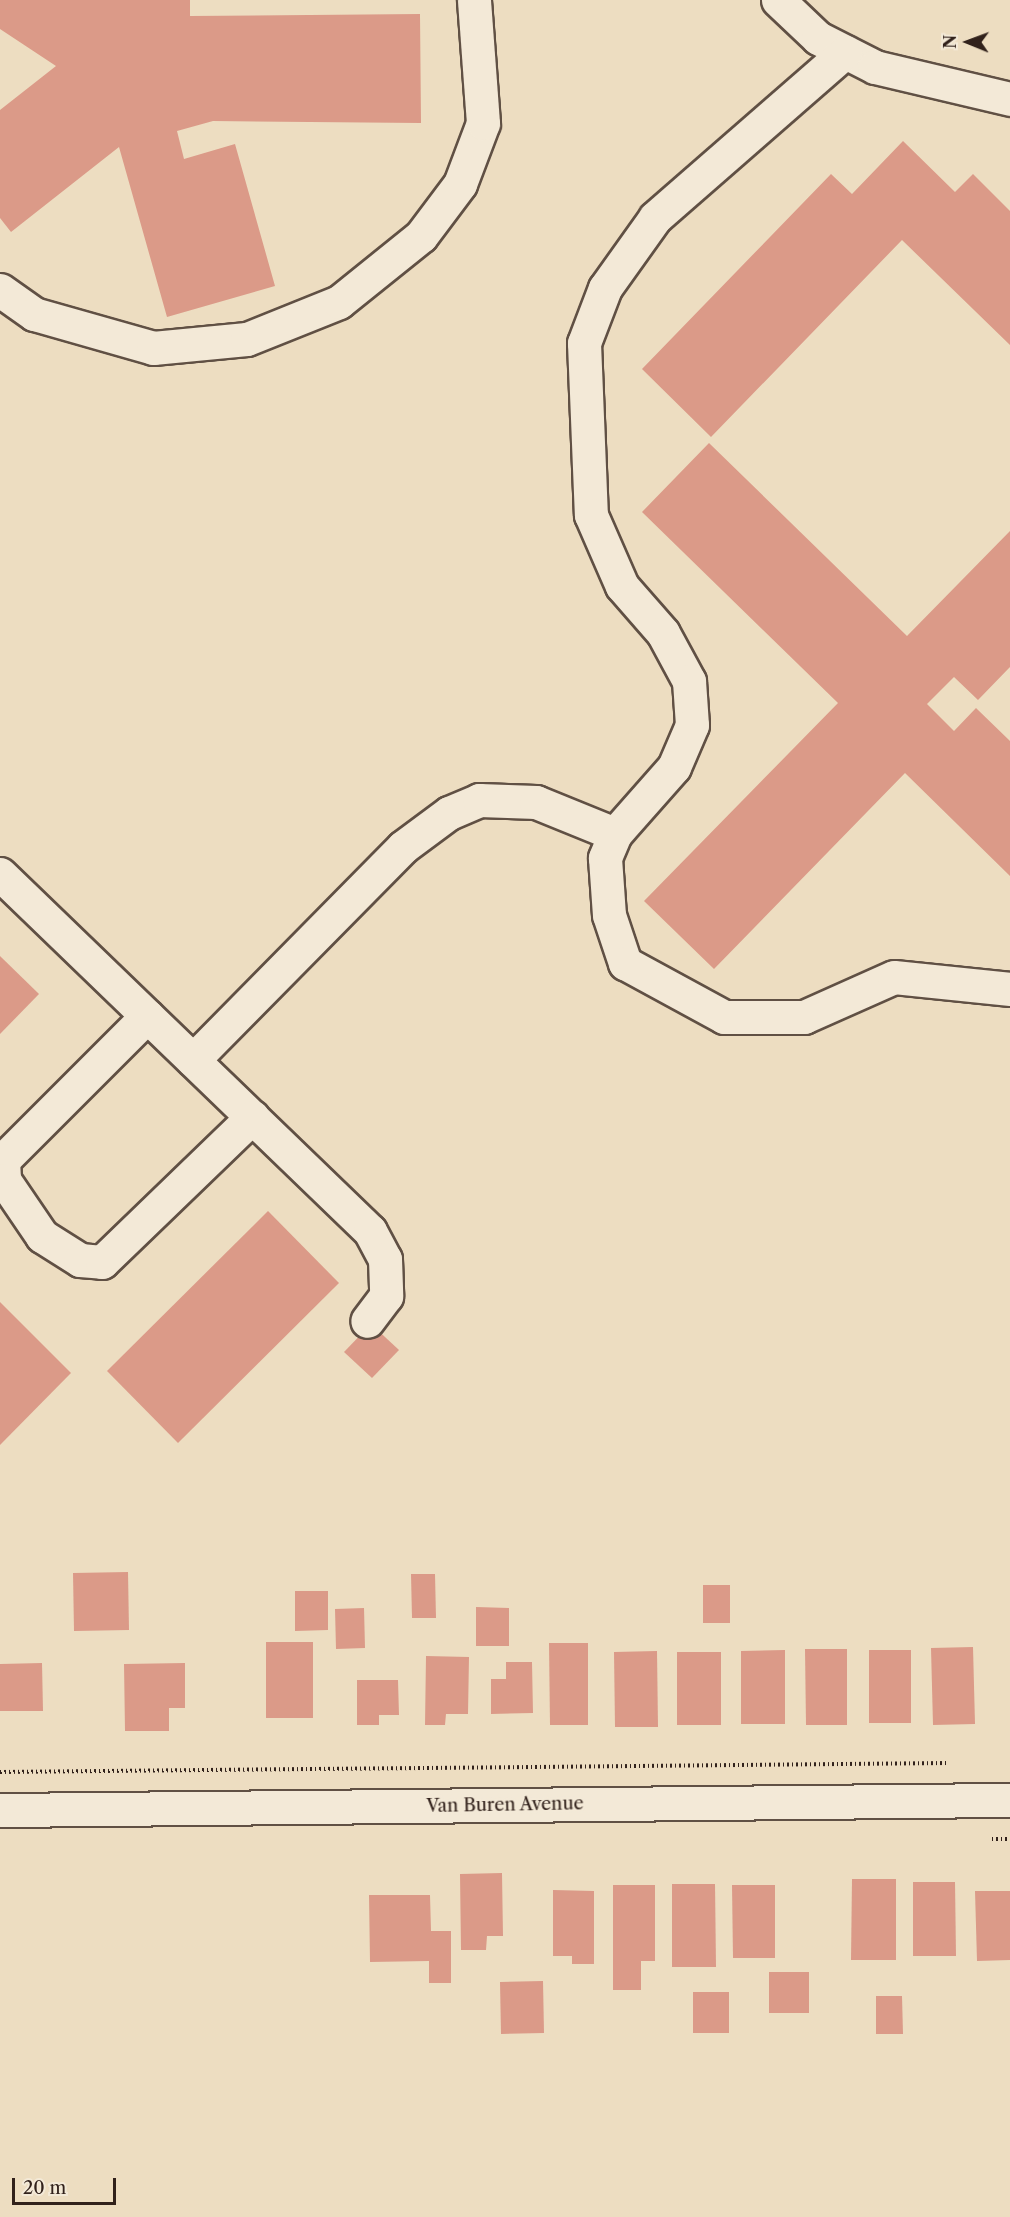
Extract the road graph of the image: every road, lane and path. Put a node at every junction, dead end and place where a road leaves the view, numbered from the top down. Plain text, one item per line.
1 (474, 0) edge
2 (778, 0) edge
3 (845, 52) junction
4 (1010, 99) edge
5 (0, 290) edge
6 (615, 834) junction
7 (0, 874) edge
8 (1010, 989) edge
9 (147, 1016) junction
10 (193, 1060) junction
11 (252, 1117) junction
12 (367, 1321) dead end
13 (953, 1763) dead end
14 (0, 1772) edge
15 (1010, 1800) edge
16 (0, 1810) edge
17 (992, 1839) dead end
18 (1010, 1839) edge

1 - 5 street
2 - 3 street
3 - 4 street
3 - 6 street
6 - 8 street
6 - 10 street
7 - 9 street
9 - 10 street
9 - 11 street
10 - 11 street
11 - 12 street
13 - 14 path
15 - 16 street, Van Buren Avenue
17 - 18 path

